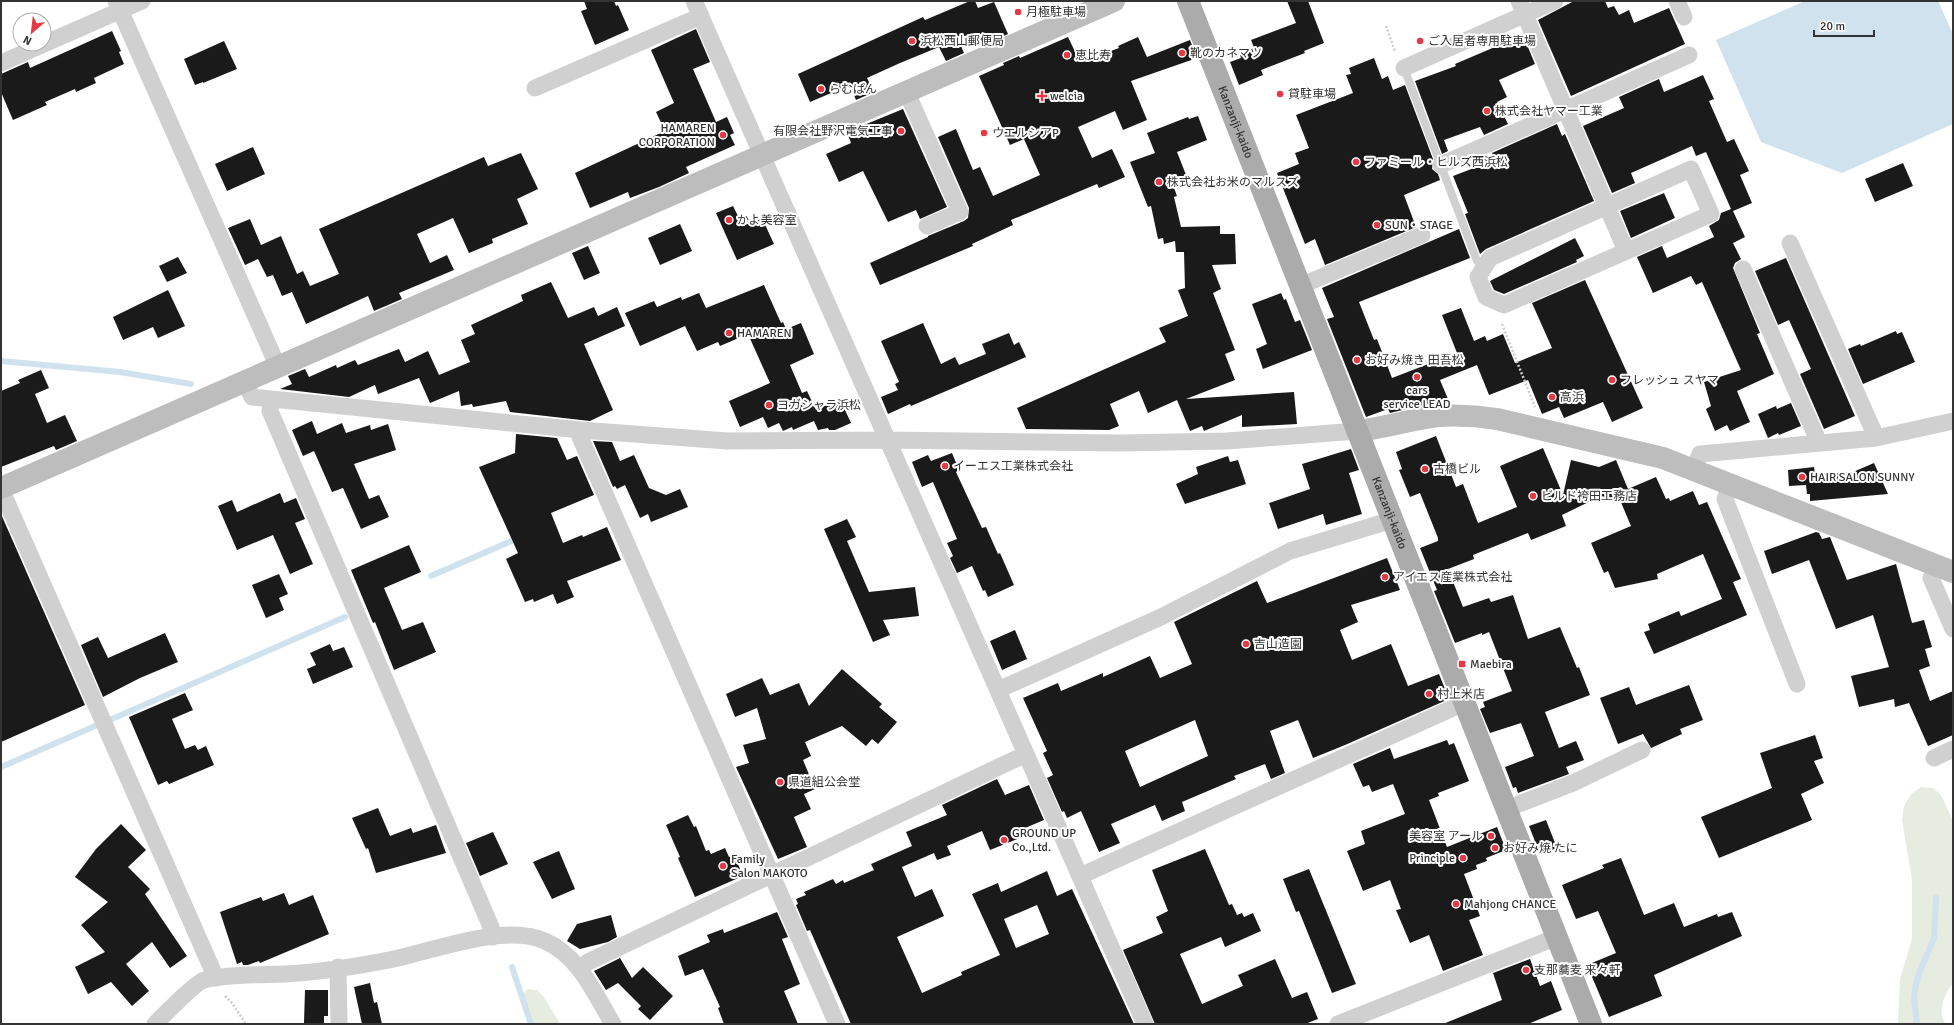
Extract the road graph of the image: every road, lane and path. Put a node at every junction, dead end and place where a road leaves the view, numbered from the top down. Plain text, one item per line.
1 (142, 1) edge
2 (1114, 1) edge
3 (1188, 1) edge
4 (1555, 1) edge
5 (1677, 1) edge
6 (118, 6) edge
7 (697, 8) edge
8 (1522, 8) edge
9 (1684, 17) dead end
10 (1386, 26) dead end
11 (52, 40) edge
12 (26, 52) edge
13 (1689, 56) dead end
14 (1, 63) edge
15 (1404, 68) junction
16 (535, 88) dead end
17 (907, 93) junction
18 (1566, 110) junction
19 (762, 156) junction
20 (1441, 165) junction
21 (1607, 206) junction
22 (927, 226) dead end
23 (1422, 235) dead end
24 (1790, 243) dead end
25 (1626, 251) junction
26 (1484, 266) junction
27 (1743, 269) dead end
28 (1300, 286) junction
29 (1499, 303) junction
30 (278, 367) junction
31 (245, 382) junction
32 (271, 399) junction
33 (1953, 421) edge
34 (1537, 428) junction
35 (581, 430) junction
36 (1357, 431) junction
37 (1874, 438) junction
38 (888, 440) junction
39 (1817, 443) junction
40 (1694, 469) junction
41 (1732, 484) junction
42 (1, 489) edge
43 (1392, 520) junction
44 (1944, 569) edge
45 (1953, 629) edge
46 (1797, 684) dead end
47 (998, 690) junction
48 (1464, 703) junction
49 (1953, 749) edge
50 (1642, 750) dead end
51 (1026, 754) junction
52 (1934, 758) dead end
53 (1506, 809) junction
54 (772, 875) junction
55 (1080, 876) junction
56 (493, 937) junction
57 (1557, 938) junction
58 (338, 967) junction
59 (579, 969) junction
60 (216, 978) junction
61 (154, 1024) edge
62 (246, 1024) edge
63 (339, 1024) edge
64 (613, 1024) edge
65 (837, 1024) edge
66 (1145, 1024) edge
67 (1338, 1024) edge
68 (1591, 1024) edge

1 - 6 street
2 - 17 street
3 - 28 main road, Kanzanji-kaido
4 - 8 street
5 - 9 street
6 - 11 street
6 - 30 street
7 - 16 street
7 - 19 street
8 - 15 street
8 - 18 street
10 - 15 path
12 - 14 street
13 - 18 street
15 - 20 lane
17 - 19 street
17 - 22 street
18 - 20 street
18 - 21 street
19 - 30 street
19 - 38 street
20 - 26 lane
21 - 25 street
21 - 25 street
21 - 26 street
23 - 28 street
24 - 37 street
25 - 29 street
26 - 29 street
27 - 39 street
28 - 36 main road, Kanzanji-kaido
29 - 34 path
30 - 31 street
31 - 32 street
31 - 42 street
32 - 35 street
32 - 56 street
33 - 37 street
34 - 36 street
34 - 40 street
35 - 38 street
35 - 54 street
36 - 38 street
36 - 43 main road, Kanzanji-kaido
37 - 39 street
38 - 47 street
39 - 40 street
40 - 41 street
41 - 44 street
41 - 46 street
42 - 60 street
43 - 47 street
43 - 48 main road, Kanzanji-kaido
44 - 45 street
47 - 51 street
48 - 53 main road, Kanzanji-kaido
48 - 55 street
49 - 52 street
50 - 53 street
51 - 54 street
51 - 55 street
53 - 57 main road, Kanzanji-kaido
54 - 59 street
54 - 65 street
55 - 66 street
56 - 58 street
56 - 59 street
57 - 67 street
57 - 68 main road, Kanzanji-kaido
58 - 60 street
58 - 63 street
59 - 64 street
60 - 61 street
60 - 62 path

